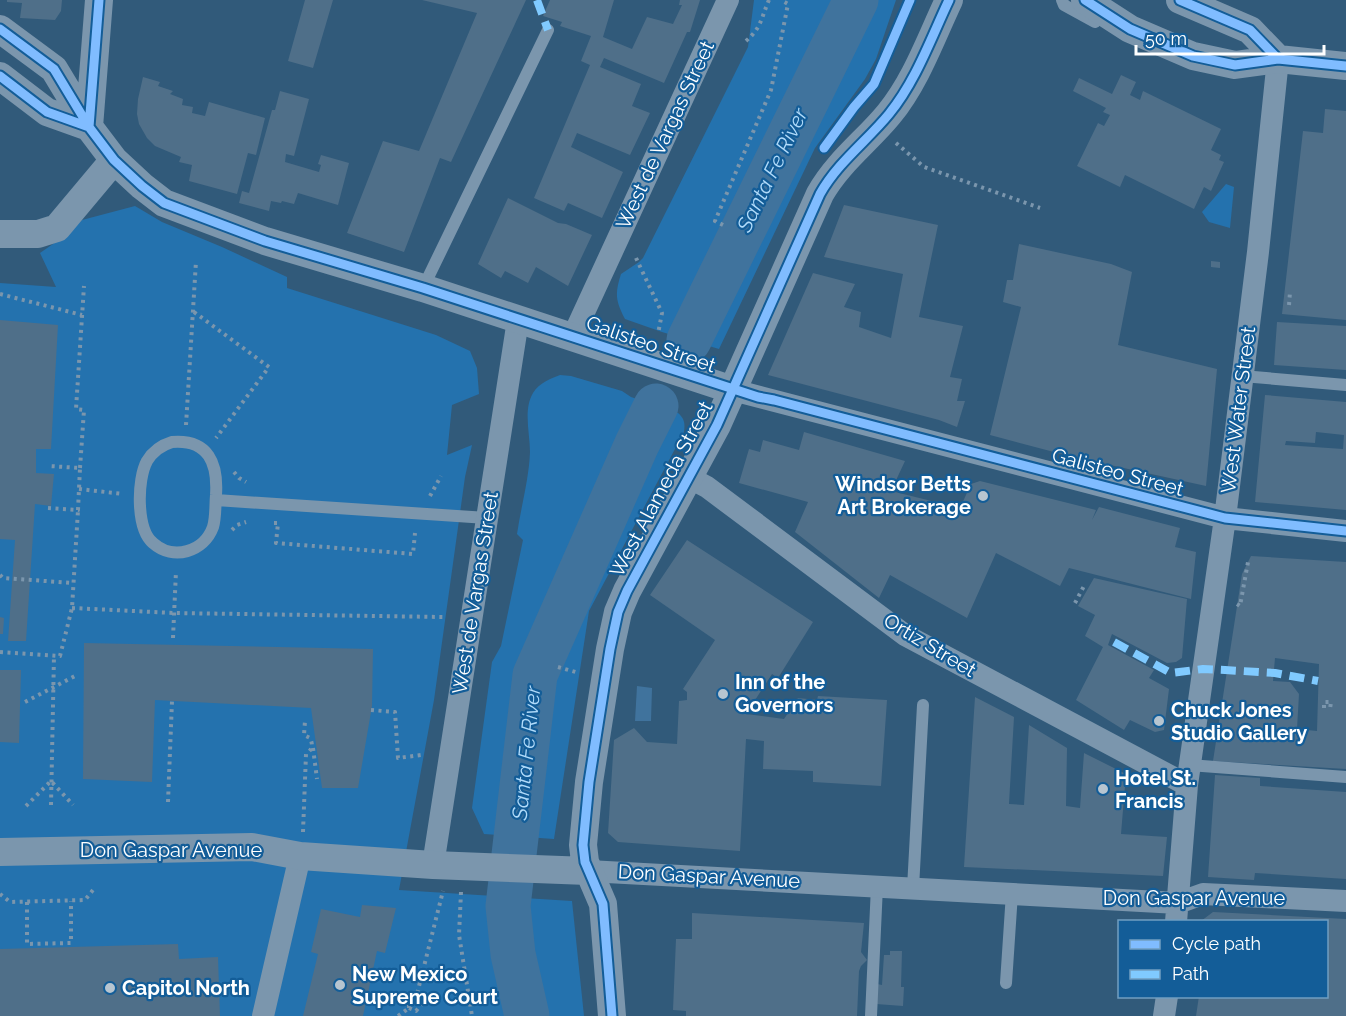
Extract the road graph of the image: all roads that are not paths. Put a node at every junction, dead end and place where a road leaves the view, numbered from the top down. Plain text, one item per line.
1 (99, 0) edge
2 (728, 0) edge
3 (949, 0) edge
4 (1062, 0) edge
5 (1085, 0) edge
6 (1180, 0) edge
7 (0, 29) edge
8 (548, 30) dead end
9 (1124, 39) dead end
10 (1278, 59) junction
11 (1346, 66) edge
12 (0, 76) edge
13 (89, 127) junction
14 (114, 160) junction
15 (0, 234) edge
16 (423, 288) junction
17 (518, 320) junction
18 (573, 336) junction
19 (1242, 376) junction
20 (1346, 385) edge
21 (734, 390) junction
22 (690, 478) junction
23 (216, 500) junction
24 (487, 518) junction
25 (1225, 518) junction
26 (1346, 531) edge
27 (922, 705) dead end
28 (1188, 775) junction
29 (1346, 777) edge
30 (301, 846) junction
31 (0, 852) edge
32 (588, 871) junction
33 (438, 878) junction
34 (877, 886) junction
35 (913, 888) junction
36 (1012, 893) junction
37 (1346, 901) edge
38 (1177, 912) edge
39 (1006, 983) dead end
40 (1167, 998) edge
41 (263, 1016) edge
42 (612, 1016) edge
43 (871, 1016) edge
44 (1164, 1016) edge

1 - 13 street
2 - 18 street, West de Vargas Street
3 - 21 street, West Alameda Street
4 - 9 lane
5 - 10 street
6 - 10 street
7 - 13 street, Galisteo Street
8 - 16 lane
10 - 11 street
10 - 19 street, West Water Street
12 - 13 street
13 - 14 street, Galisteo Street
14 - 15 street
14 - 16 street, Galisteo Street
16 - 17 street, Galisteo Street
17 - 18 street, Galisteo Street
17 - 24 street, West de Vargas Street
18 - 21 street, Galisteo Street
19 - 20 lane
19 - 25 street, West Water Street
21 - 22 street, West Alameda Street
21 - 25 street, Galisteo Street
22 - 28 street, Ortiz Street
22 - 32 street, West Alameda Street
23 - 23 lane
23 - 24 lane
24 - 33 street, West de Vargas Street
25 - 26 street, Galisteo Street
25 - 28 street, West Water Street
27 - 35 lane
28 - 29 lane
28 - 38 street, West Water Street
30 - 31 street, Don Gaspar Avenue
30 - 33 street, Don Gaspar Avenue
30 - 41 street
32 - 33 street, Don Gaspar Avenue
32 - 34 street, Don Gaspar Avenue
32 - 42 street, West Alameda Street
34 - 35 street, Don Gaspar Avenue
34 - 43 lane
35 - 36 street, Don Gaspar Avenue
36 - 38 street, Don Gaspar Avenue
36 - 39 lane
37 - 38 street, Don Gaspar Avenue
40 - 44 street

